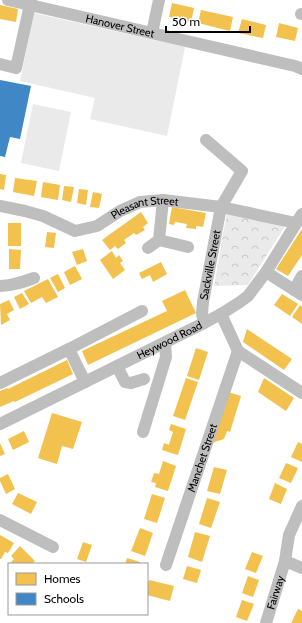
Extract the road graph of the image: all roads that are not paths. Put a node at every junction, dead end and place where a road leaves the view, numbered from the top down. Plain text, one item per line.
1 (8, 0) edge
2 (159, 0) edge
3 (30, 3) edge
4 (152, 33) junction
5 (0, 64) edge
6 (302, 70) edge
7 (206, 140) dead end
8 (163, 200) junction
9 (0, 206) edge
10 (222, 207) junction
11 (299, 218) edge
12 (159, 240) junction
13 (188, 247) dead end
14 (148, 248) dead end
15 (266, 272) junction
16 (302, 276) edge
17 (34, 278) dead end
18 (4, 286) edge
19 (298, 292) edge
20 (142, 311) dead end
21 (221, 314) junction
22 (204, 323) junction
23 (165, 343) junction
24 (69, 349) junction
25 (238, 351) junction
26 (117, 366) junction
27 (144, 379) dead end
28 (85, 382) junction
29 (0, 383) edge
30 (302, 393) edge
31 (0, 424) edge
32 (143, 432) dead end
33 (302, 506) edge
34 (0, 520) edge
35 (53, 547) dead end
36 (285, 561) junction
37 (166, 565) dead end
38 (302, 568) edge
39 (266, 623) edge

1 - 3 street, Hanover Street
2 - 4 street
3 - 4 street, Hanover Street
3 - 5 street
4 - 6 street, Hanover Street
7 - 10 street, Sackville Street
8 - 9 street, Pleasant Street
8 - 10 street, Pleasant Street
8 - 12 street
10 - 11 street, Pleasant Street
10 - 22 street, Sackville Street
11 - 15 street, Heywood Road
12 - 13 street
12 - 14 street
15 - 19 street
15 - 21 street, Heywood Road
16 - 19 street
17 - 18 street
20 - 24 street
21 - 22 street, Heywood Road
21 - 25 street
22 - 23 street, Heywood Road
23 - 26 street, Heywood Road
23 - 32 street
24 - 28 street
24 - 29 street
25 - 30 street
25 - 37 street, Manchet Street
26 - 27 street
26 - 28 street, Heywood Road
28 - 31 street, Heywood Road
33 - 36 street, Fairway
34 - 35 street
36 - 38 street, Fairway
36 - 39 street, Fairway

